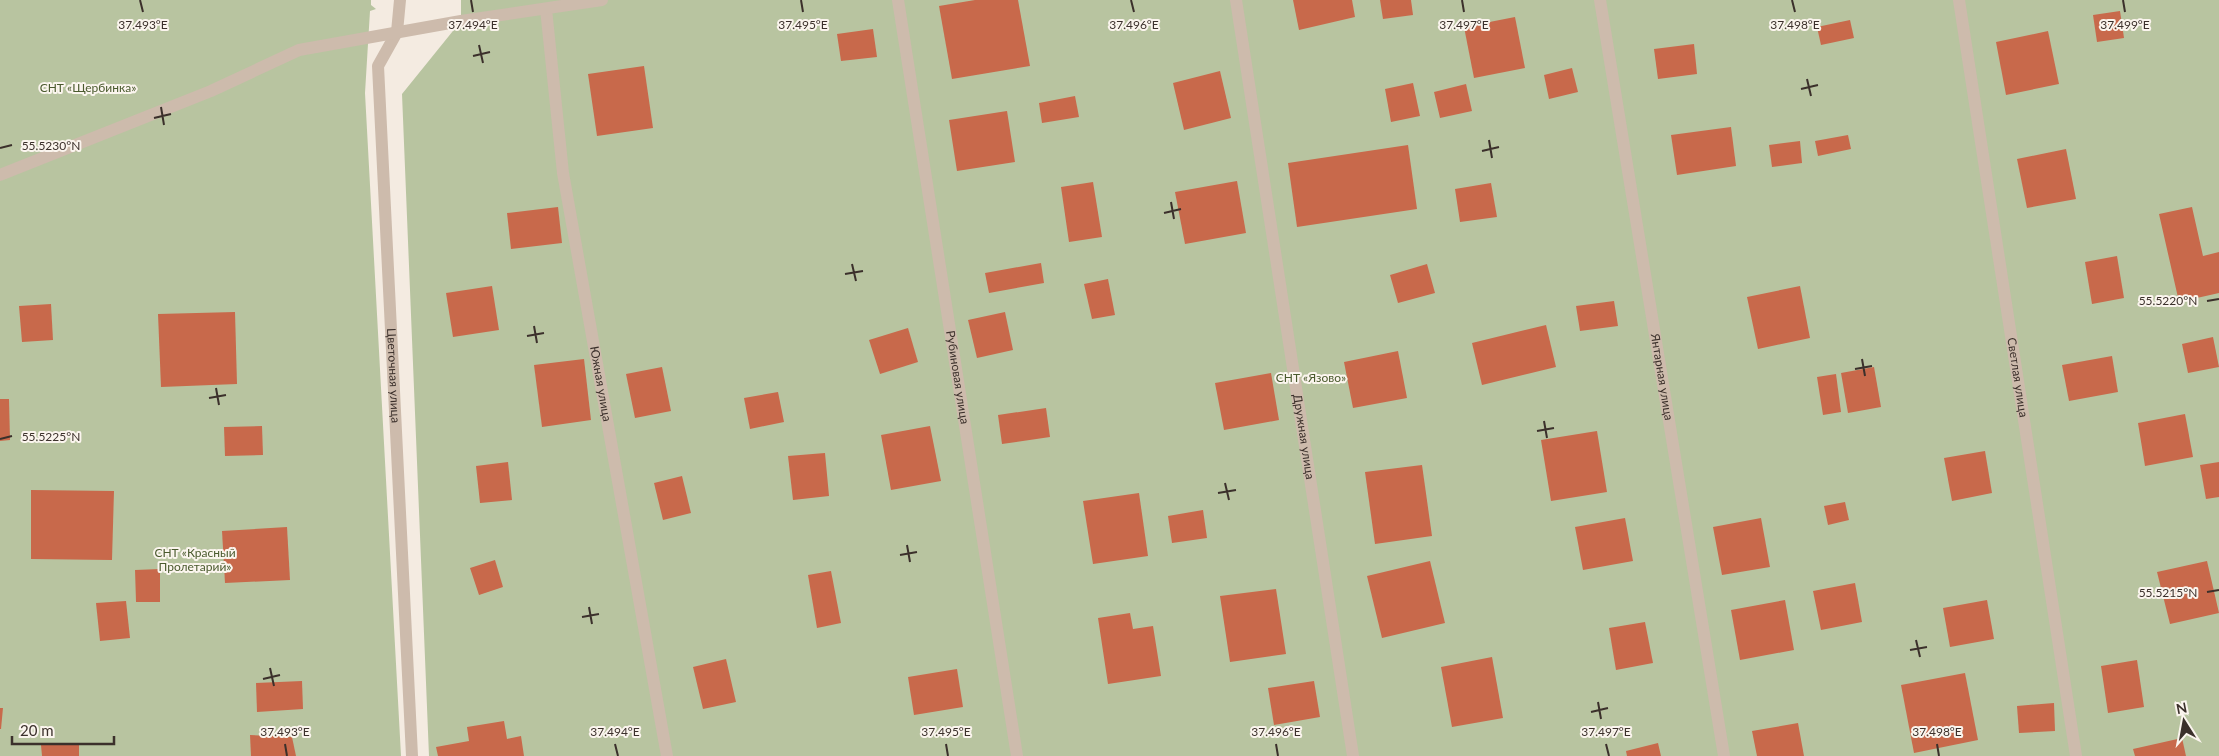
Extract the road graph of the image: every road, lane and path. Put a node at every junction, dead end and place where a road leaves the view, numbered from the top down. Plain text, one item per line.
1 (400, 0) edge
2 (602, 0) edge
3 (898, 0) edge
4 (1236, 0) edge
5 (1600, 0) edge
6 (1959, 0) edge
7 (546, 9) junction
8 (397, 32) junction
9 (0, 175) edge
10 (412, 756) edge
11 (667, 756) edge
12 (1017, 756) edge
13 (1352, 756) edge
14 (1724, 756) edge
15 (2076, 756) edge

1 - 8 street, Цветочная улица
2 - 7 street
3 - 12 street, Рубиновая улица
4 - 13 street, Дружная улица
5 - 14 street, Янтарная улица
6 - 15 street, Светлая улица
7 - 8 street
7 - 11 street, Южная улица
8 - 9 street
8 - 10 street, Цветочная улица

